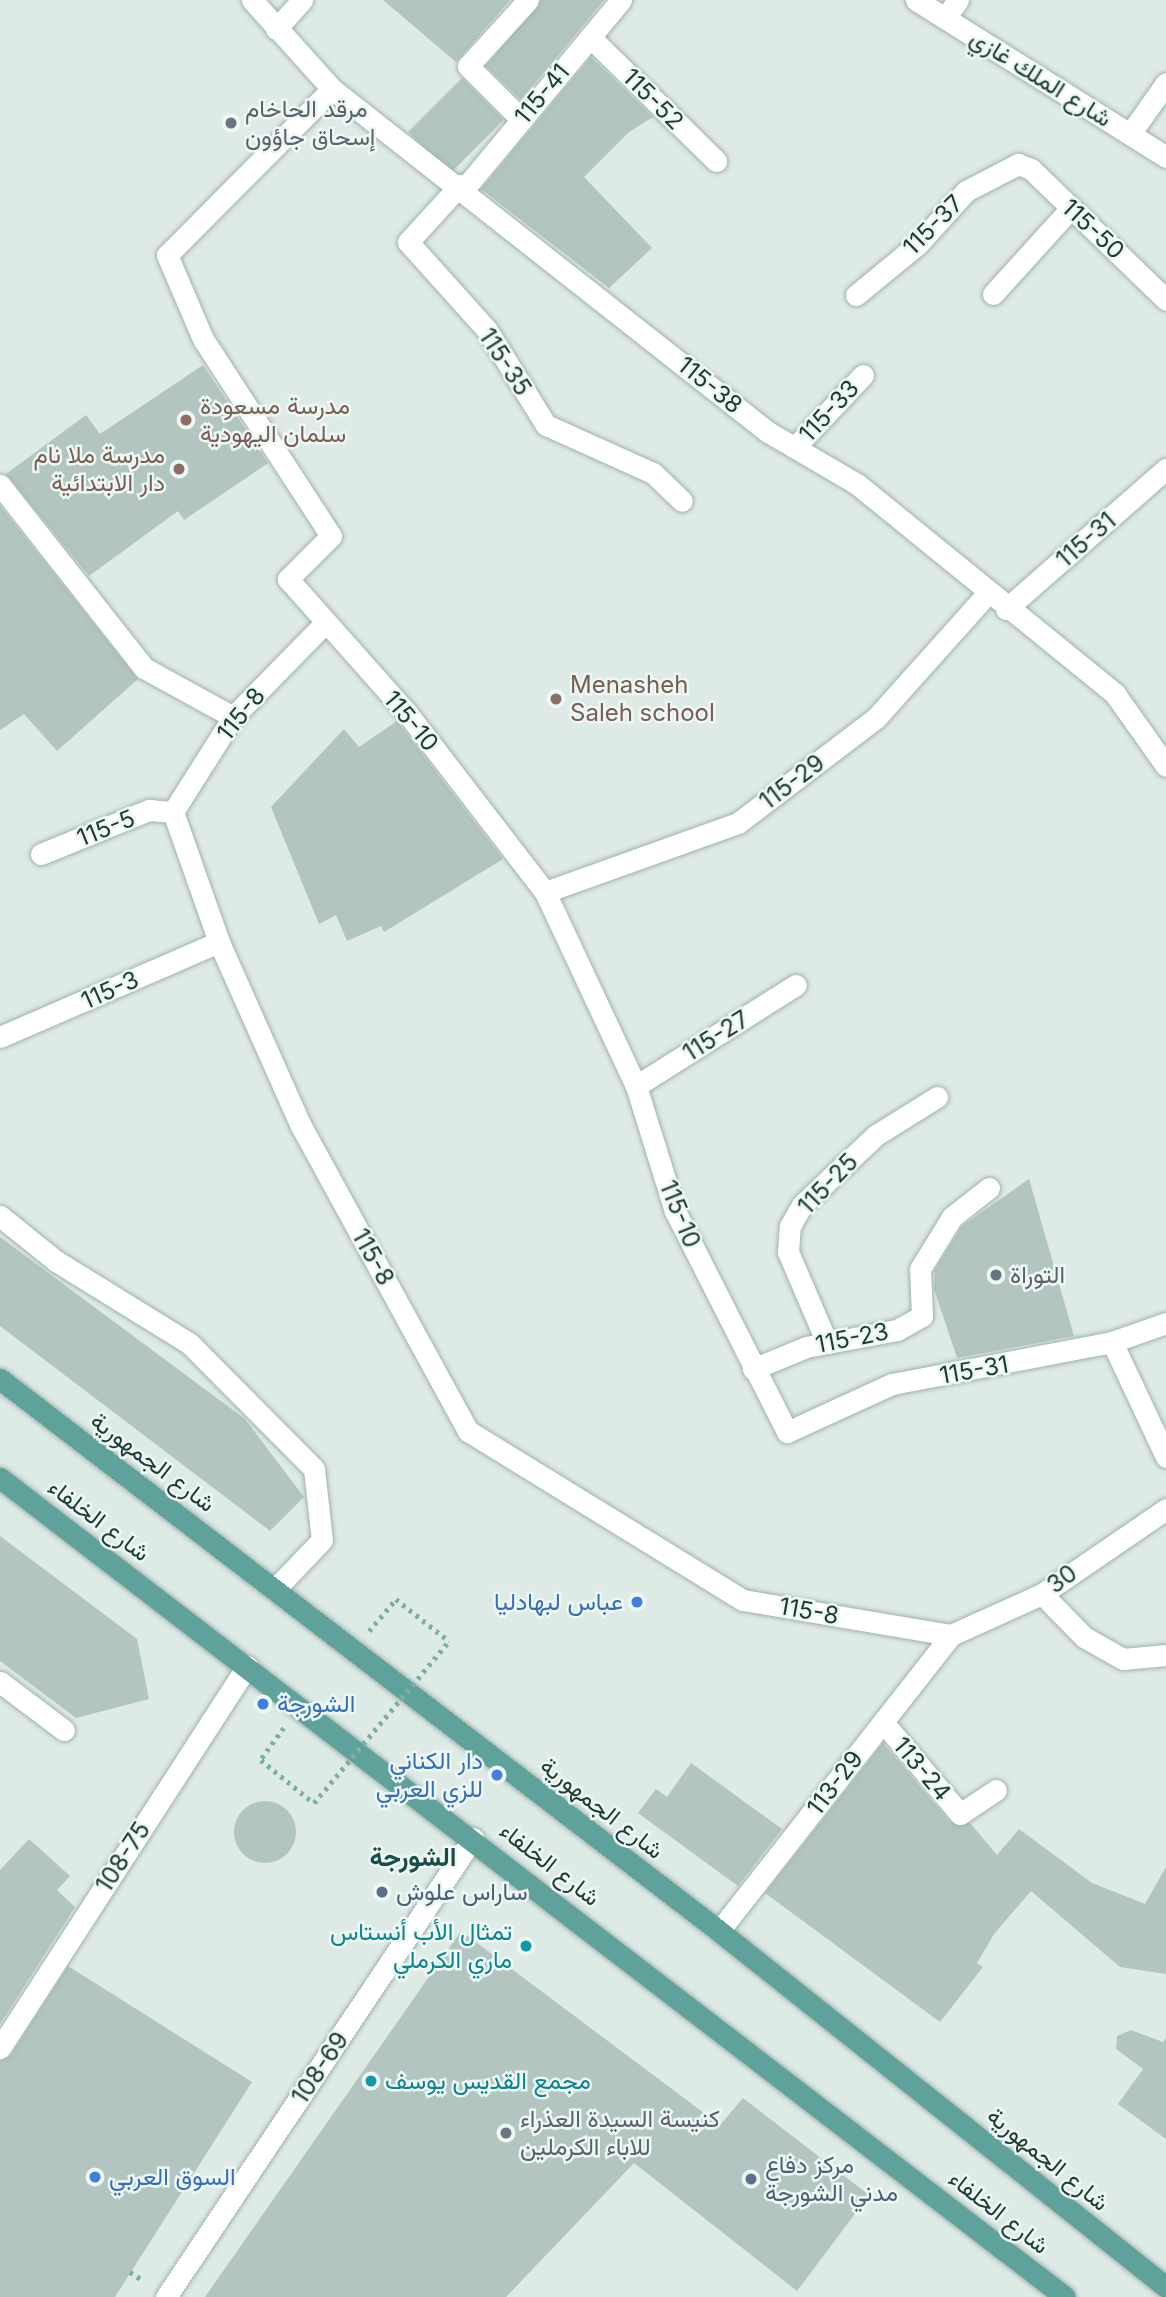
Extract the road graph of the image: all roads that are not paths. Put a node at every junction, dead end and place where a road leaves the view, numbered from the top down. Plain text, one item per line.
1 (252, 0) edge
2 (302, 0) edge
3 (528, 0) edge
4 (621, 0) edge
5 (916, 0) edge
6 (958, 0) edge
7 (945, 18) junction
8 (276, 29) junction
9 (590, 37) junction
10 (1166, 83) edge
11 (332, 89) junction
12 (522, 119) junction
13 (1130, 134) junction
14 (1166, 157) edge
15 (716, 161) dead end
16 (1018, 164) joint
17 (462, 187) junction
18 (1070, 209) junction
19 (856, 295) dead end
20 (993, 295) dead end
21 (1166, 300) edge
22 (863, 375) dead end
23 (795, 447) junction
24 (1166, 469) edge
25 (0, 485) edge
26 (681, 501) dead end
27 (986, 594) junction
28 (1006, 609) junction
29 (324, 624) junction
30 (233, 717) junction
31 (1166, 766) edge
32 (173, 812) junction
33 (41, 854) dead end
34 (545, 891) junction
35 (219, 942) junction
36 (796, 985) dead end
37 (0, 1037) edge
38 (636, 1086) junction
39 (937, 1097) dead end
40 (989, 1188) dead end
41 (0, 1216) edge
42 (1166, 1323) edge
43 (1112, 1342) junction
44 (827, 1343) junction
45 (753, 1369) junction
46 (0, 1379) edge
47 (787, 1432) joint
48 (1166, 1457) edge
49 (0, 1478) edge
50 (1166, 1510) edge
51 (276, 1588) junction
52 (1042, 1594) junction
53 (951, 1635) junction
54 (1166, 1655) edge
55 (247, 1666) junction
56 (0, 1682) edge
57 (883, 1722) junction
58 (64, 1730) dead end
59 (996, 1790) dead end
60 (473, 1838) junction
61 (719, 1931) junction
62 (0, 2048) edge
63 (1165, 2284) edge
64 (166, 2297) edge
65 (1065, 2297) edge

1 - 8 street, 115-38
2 - 8 street
3 - 12 street
4 - 9 street, 115-41
5 - 7 street, شارع الملك غازي
6 - 7 street
7 - 13 street, شارع الملك غازي
8 - 11 street, 115-38
9 - 12 street, 115-41
9 - 15 street, 115-52
10 - 13 street
11 - 17 street, 115-38
11 - 29 street, 115-10
12 - 17 street, 115-41
13 - 14 street, شارع الملك غازي
16 - 18 street, 115-50
16 - 19 street, 115-37
17 - 23 street, 115-38
17 - 26 street, 115-35
18 - 20 street
18 - 21 street, 115-50
22 - 23 street, 115-33
23 - 27 street, 115-38
24 - 28 street, 115-31
25 - 30 street
27 - 28 street, 115-38
27 - 34 street, 115-29
28 - 31 street, 115-38
29 - 30 street, 115-8
29 - 34 street, 115-10
30 - 32 street, 115-8
32 - 33 street, 115-5
32 - 35 street, 115-8
34 - 38 street, 115-10
35 - 37 street, 115-3
35 - 53 street, 115-8
36 - 38 street, 115-27
38 - 45 street, 115-10
39 - 44 street, 115-25
40 - 44 street, 115-23
41 - 51 street
42 - 43 street, 115-31
43 - 47 street, 115-31
43 - 48 street
44 - 45 street, 115-23
45 - 47 street, 115-10
46 - 51 main road, شارع الجمهورية
49 - 55 main road, شارع الخلفاء
50 - 52 street, 30
51 - 61 main road, شارع الجمهورية
52 - 53 street, 30
52 - 54 street
53 - 57 street, 113-29
55 - 60 main road, شارع الخلفاء
55 - 62 street, 108-75
56 - 58 street
57 - 59 street, 113-24
57 - 61 street, 113-29
60 - 64 street, 108-69
60 - 65 main road, شارع الخلفاء
61 - 63 main road, شارع الجمهورية

